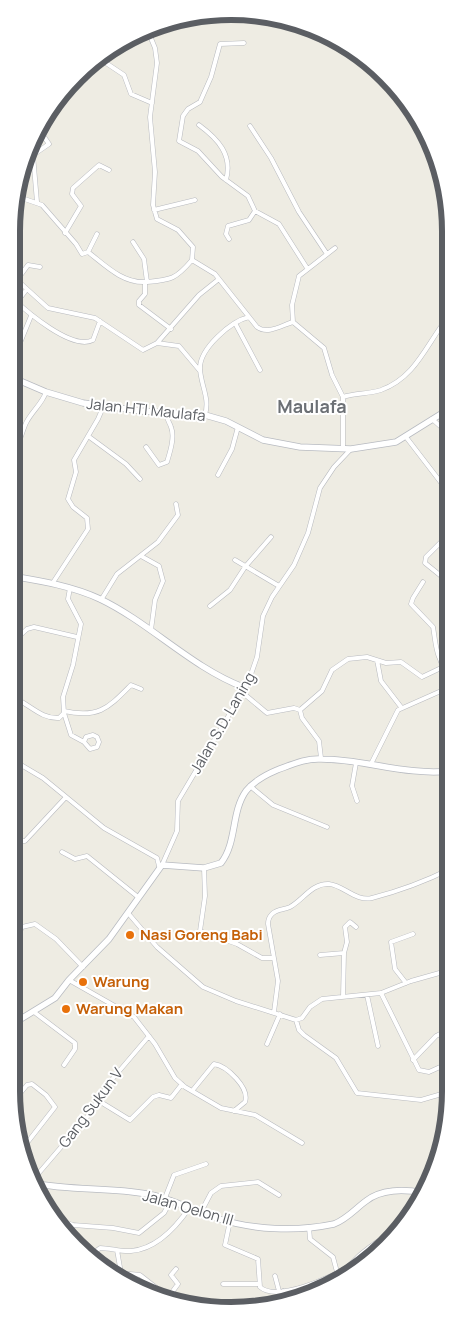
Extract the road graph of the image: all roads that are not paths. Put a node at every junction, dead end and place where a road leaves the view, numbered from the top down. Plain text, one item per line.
1 (149, 36) edge
2 (244, 43) dead end
3 (105, 63) edge
4 (152, 103) junction
5 (199, 125) dead end
6 (250, 126) dead end
7 (43, 136) edge
8 (34, 154) edge
9 (33, 157) edge
10 (109, 170) dead end
11 (226, 180) junction
12 (23, 198) edge
13 (195, 200) dead end
14 (38, 202) junction
15 (154, 210) junction
16 (255, 211) junction
17 (65, 233) junction
18 (97, 234) dead end
19 (229, 239) dead end
20 (132, 242) dead end
21 (335, 248) dead end
22 (88, 252) junction
23 (327, 254) junction
24 (192, 260) junction
25 (40, 267) dead end
26 (306, 268) junction
27 (20, 275) edge
28 (220, 279) junction
29 (146, 282) junction
30 (20, 284) edge
31 (27, 289) junction
32 (20, 298) edge
33 (20, 305) edge
34 (32, 316) junction
35 (249, 317) junction
36 (100, 321) junction
37 (293, 322) junction
38 (235, 323) junction
39 (442, 327) edge
40 (170, 328) junction
41 (20, 343) edge
42 (157, 343) junction
43 (260, 370) dead end
44 (200, 371) junction
45 (20, 381) edge
46 (46, 392) junction
47 (343, 397) junction
48 (100, 406) junction
49 (166, 412) junction
50 (442, 413) edge
51 (205, 415) junction
52 (432, 419) junction
53 (238, 427) junction
54 (442, 428) edge
55 (88, 436) junction
56 (406, 438) junction
57 (20, 442) edge
58 (146, 447) dead end
59 (343, 448) junction
60 (351, 449) junction
61 (218, 475) dead end
62 (140, 479) dead end
63 (442, 482) edge
64 (176, 504) dead end
65 (272, 537) dead end
66 (442, 541) edge
67 (141, 556) junction
68 (235, 560) dead end
69 (245, 567) junction
70 (442, 577) edge
71 (20, 578) edge
72 (423, 582) dead end
73 (52, 584) junction
74 (279, 586) junction
75 (70, 588) junction
76 (101, 600) junction
77 (210, 606) dead end
78 (150, 630) junction
79 (20, 636) edge
80 (77, 637) junction
81 (377, 660) junction
82 (442, 662) edge
83 (442, 667) edge
84 (141, 689) dead end
85 (243, 690) junction
86 (442, 692) edge
87 (20, 705) edge
88 (401, 707) junction
89 (300, 710) junction
90 (64, 712) junction
91 (84, 742) dead end
92 (320, 758) junction
93 (356, 763) junction
94 (371, 764) junction
95 (20, 765) edge
96 (442, 771) edge
97 (250, 786) junction
98 (66, 797) junction
99 (357, 801) dead end
100 (326, 827) dead end
101 (20, 841) edge
102 (62, 852) dead end
103 (160, 866) junction
104 (204, 868) junction
105 (442, 873) edge
106 (138, 897) junction
107 (128, 913) junction
108 (356, 927) dead end
109 (20, 930) edge
110 (413, 934) dead end
111 (344, 953) junction
112 (320, 955) dead end
113 (274, 958) junction
114 (83, 967) junction
115 (442, 973) edge
116 (69, 980) junction
117 (406, 984) junction
118 (381, 993) junction
119 (367, 995) junction
120 (343, 997) junction
121 (34, 1012) junction
122 (274, 1012) junction
123 (280, 1014) junction
124 (20, 1019) edge
125 (296, 1020) junction
126 (442, 1033) edge
127 (149, 1036) junction
128 (267, 1044) dead end
129 (378, 1046) dead end
130 (413, 1060) junction
131 (64, 1065) dead end
132 (442, 1065) edge
133 (182, 1084) junction
134 (192, 1091) junction
135 (20, 1094) edge
136 (442, 1094) edge
137 (99, 1101) junction
138 (234, 1111) junction
139 (302, 1142) dead end
140 (26, 1143) edge
141 (206, 1164) dead end
142 (37, 1174) edge
143 (41, 1183) edge
144 (416, 1192) edge
145 (279, 1195) dead end
146 (168, 1198) junction
147 (190, 1207) junction
148 (201, 1212) junction
149 (230, 1221) junction
150 (68, 1225) edge
151 (309, 1227) junction
152 (378, 1242) edge
153 (117, 1250) junction
154 (96, 1253) edge
155 (348, 1266) edge
156 (345, 1268) edge
157 (176, 1269) dead end
158 (121, 1271) edge
159 (337, 1272) junction
160 (124, 1273) edge
161 (275, 1276) dead end
162 (223, 1284) dead end
163 (259, 1284) junction
164 (155, 1288) edge
165 (281, 1291) junction
166 (171, 1293) edge
167 (286, 1295) edge

1 - 4 street
2 - 11 street
3 - 4 street
4 - 15 street
5 - 11 street
6 - 23 street
7 - 8 street
9 - 14 street
10 - 17 street
11 - 16 street
12 - 14 street
13 - 15 street
14 - 17 street
15 - 24 street
16 - 19 street
16 - 26 street
17 - 22 street
18 - 22 street
20 - 29 street
21 - 23 street
22 - 29 street
23 - 26 street
24 - 28 street
24 - 29 street
25 - 27 street
26 - 37 street
28 - 35 street
28 - 40 street
29 - 40 street
30 - 31 street
31 - 32 street
31 - 36 street
33 - 34 street
34 - 36 street
34 - 41 street
35 - 37 street
35 - 38 street
36 - 42 street
37 - 47 street
38 - 43 street
38 - 44 street
39 - 47 street
40 - 42 street
42 - 44 street
44 - 51 street
45 - 46 street, Jalan HTI Maulafa
46 - 48 street, Jalan HTI Maulafa
46 - 57 street
47 - 59 street
48 - 49 street, Jalan HTI Maulafa
48 - 55 street
49 - 51 street, Jalan HTI Maulafa
49 - 58 street
50 - 52 street, Jalan HTI Maulafa
51 - 53 street, Jalan HTI Maulafa
52 - 54 street
52 - 56 street, Jalan HTI Maulafa
53 - 59 street, Jalan HTI Maulafa
53 - 61 street
55 - 62 street
55 - 73 street
56 - 60 street, Jalan HTI Maulafa
56 - 63 street
59 - 60 street, Jalan HTI Maulafa
60 - 74 street, Jalan S.D. Laning
64 - 67 street
65 - 69 street
66 - 70 street
67 - 76 street
67 - 78 street
68 - 69 street
69 - 74 street
69 - 77 street
71 - 73 street
72 - 82 street
73 - 75 street
74 - 85 street, Jalan S.D. Laning
75 - 76 street
75 - 80 street
76 - 78 street
78 - 85 street
79 - 80 street
80 - 90 street
81 - 83 street
81 - 88 street
81 - 89 street
84 - 90 street
85 - 89 street
85 - 103 street, Jalan S.D. Laning
86 - 88 street
87 - 90 street
88 - 94 street
89 - 92 street
90 - 91 street
92 - 93 street
92 - 97 street
93 - 94 street
93 - 99 street
94 - 96 street
95 - 98 street
97 - 100 street
97 - 104 street
98 - 101 street
98 - 103 street
102 - 106 street
103 - 104 street
103 - 106 street
104 - 113 street
105 - 113 street
106 - 107 street
107 - 114 street
107 - 122 street
108 - 111 street
109 - 114 street
110 - 117 street
111 - 112 street
111 - 120 street
113 - 122 street
114 - 116 street
115 - 117 street
116 - 121 street
116 - 127 street
117 - 118 street
118 - 119 street
118 - 130 street
119 - 120 street
119 - 129 street
120 - 125 street
121 - 124 street
121 - 131 street
122 - 123 street
123 - 125 street
123 - 128 street
125 - 136 street
126 - 130 street
127 - 133 street
127 - 137 street, Gang Sukun V
130 - 132 street
133 - 134 street
133 - 137 street
134 - 138 street
134 - 138 street
135 - 140 street
137 - 142 street, Gang Sukun V
138 - 139 street
141 - 146 street
143 - 146 street, Jalan Oelon III
144 - 151 street, Jalan Oelon III
145 - 148 street
146 - 147 street, Jalan Oelon III
146 - 150 street
147 - 148 street, Jalan Oelon III
147 - 153 street
148 - 149 street, Jalan Oelon III
149 - 151 street, Jalan Oelon III
149 - 163 street
151 - 159 street
152 - 155 street
153 - 154 street
153 - 158 street
156 - 159 street
157 - 166 street
159 - 165 street
160 - 164 street
161 - 165 street
162 - 163 street
163 - 165 street
165 - 167 street

